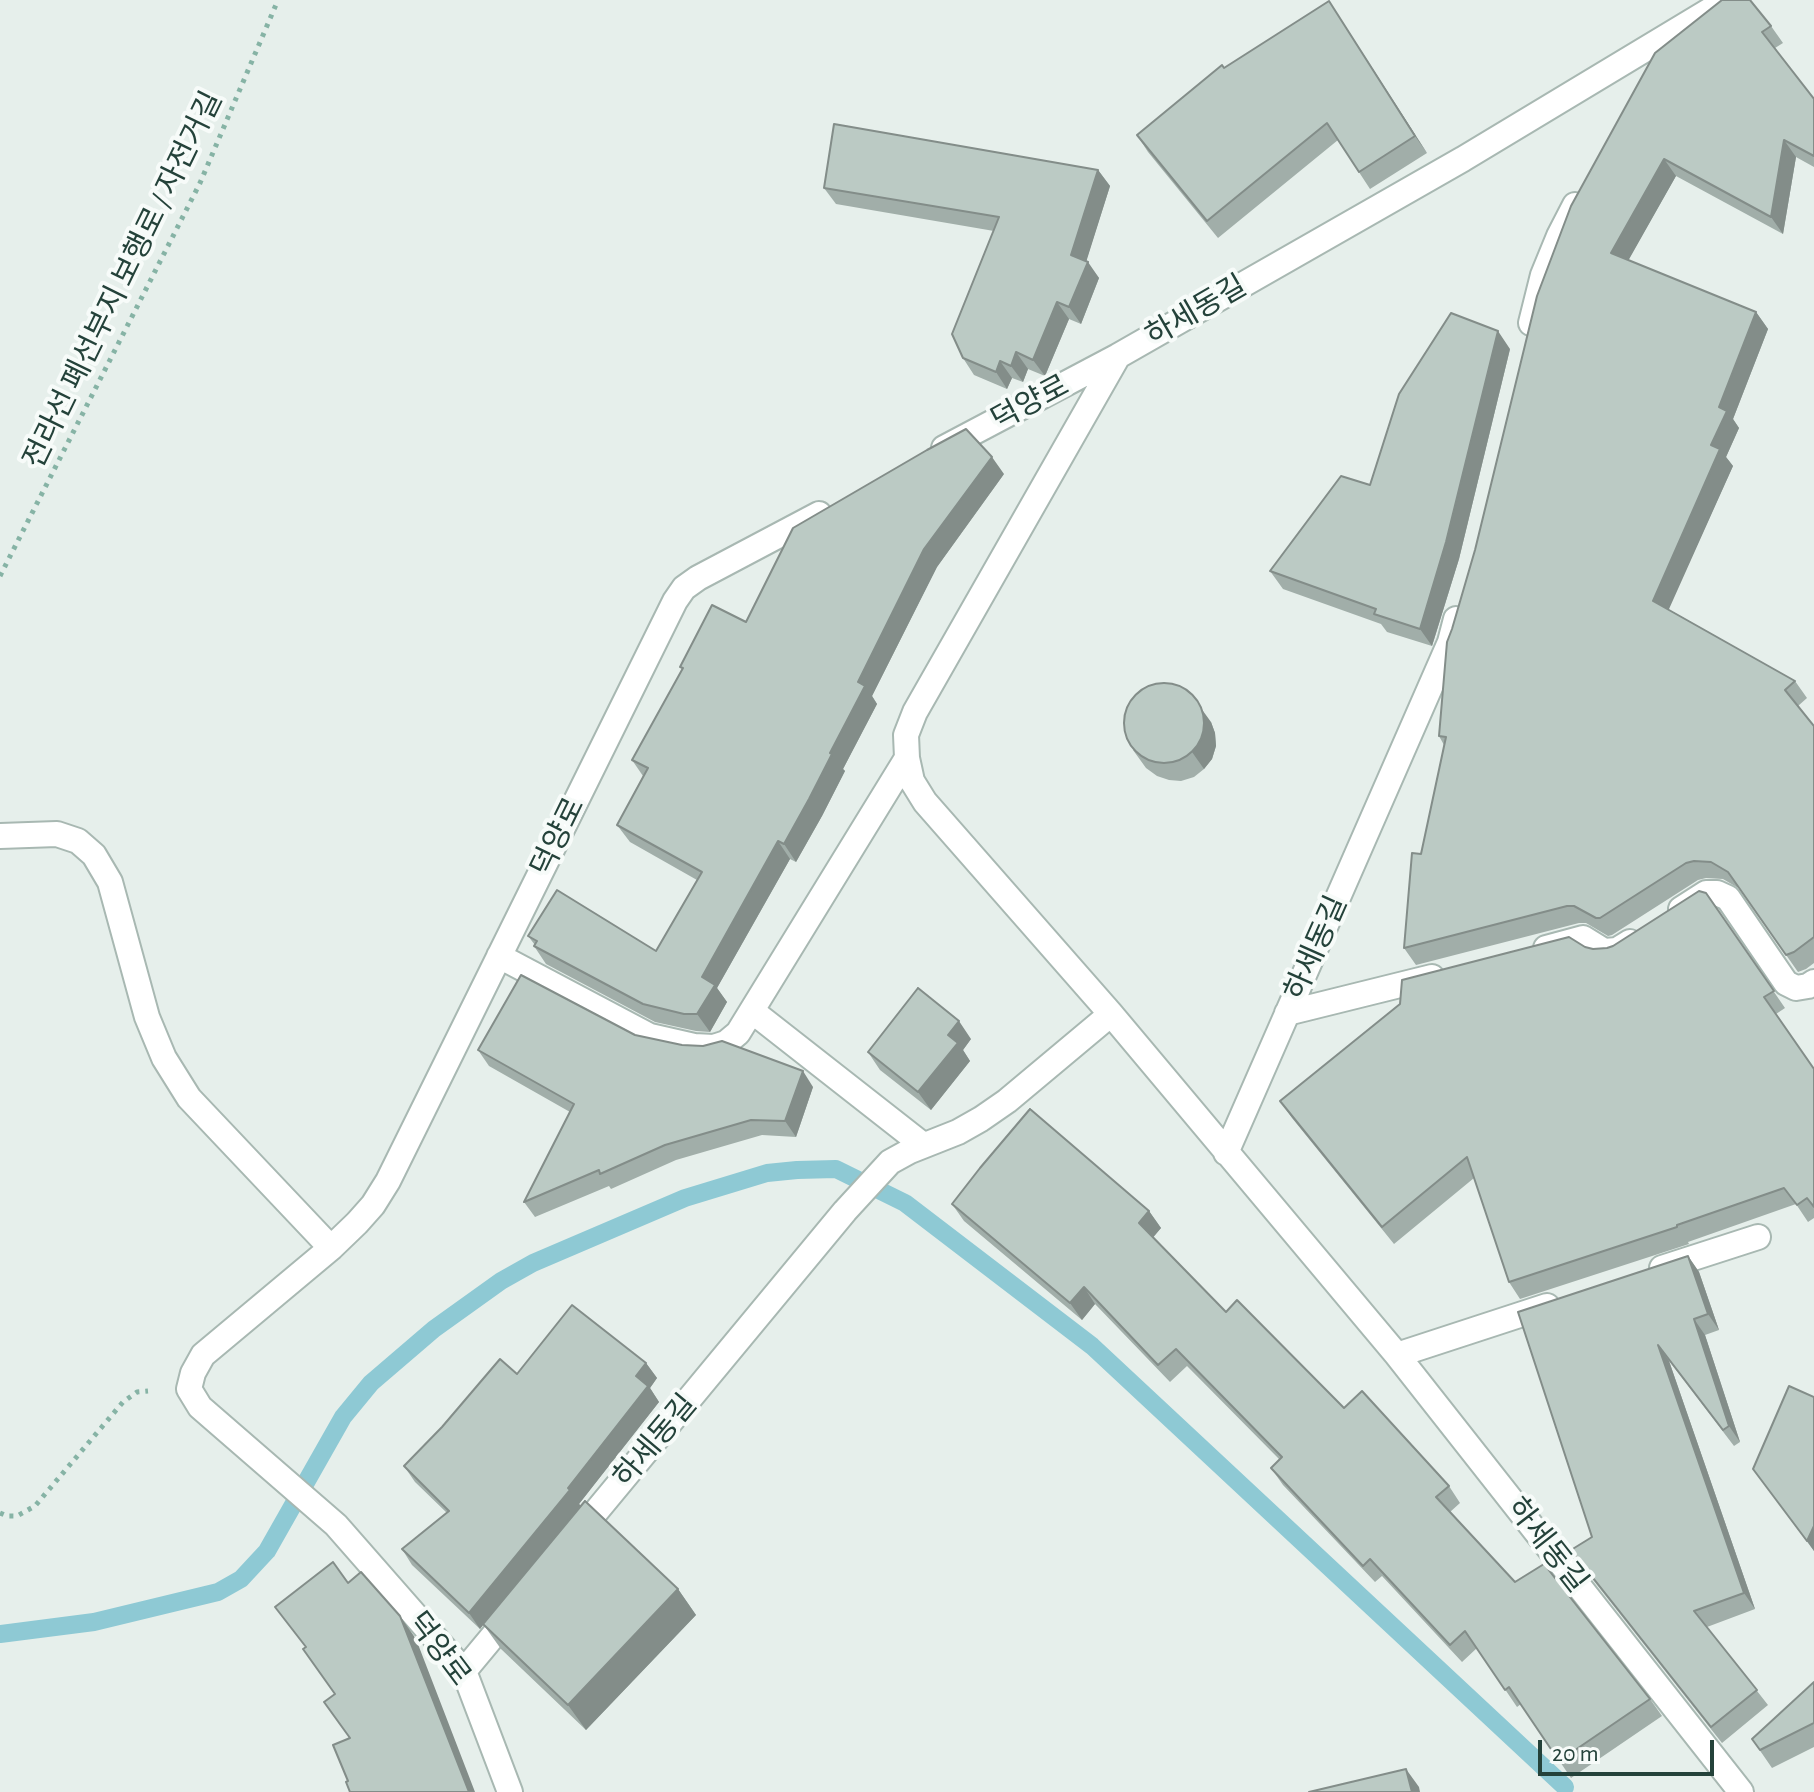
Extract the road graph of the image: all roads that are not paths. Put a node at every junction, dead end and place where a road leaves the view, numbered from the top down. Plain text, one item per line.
1 (1727, 0) edge
2 (1669, 35) junction
3 (1647, 74) edge
4 (1589, 180) edge
5 (1528, 339) edge
6 (1118, 356) junction
7 (926, 458) edge
8 (844, 501) edge
9 (1461, 602) edge
10 (907, 758) junction
11 (0, 836) edge
12 (1668, 918) edge
13 (1643, 934) edge
14 (1524, 953) edge
15 (499, 956) junction
16 (1450, 972) edge
17 (1814, 982) edge
18 (752, 1011) junction
19 (1287, 1013) junction
20 (1111, 1014) junction
21 (923, 1145) junction
22 (1226, 1153) junction
23 (1758, 1237) dead end
24 (331, 1248) junction
25 (1638, 1276) edge
26 (1563, 1301) edge
27 (1397, 1355) junction
28 (564, 1550) edge
29 (524, 1599) edge
30 (464, 1671) junction
31 (510, 1792) edge
32 (1741, 1792) edge

1 - 2 street, 하세동길
2 - 3 street, 하세동길
2 - 6 street, 하세동길
4 - 5 street
6 - 7 street, 덕양로
6 - 10 street, 하세동길
8 - 15 street, 덕양로
9 - 19 street, 하세동길
10 - 18 street, 하세동길
10 - 20 street, 하세동길
11 - 24 street
12 - 17 street
13 - 14 street
15 - 18 street, 하세동길
15 - 24 street, 덕양로
16 - 19 street, 하세동길
18 - 21 street
19 - 22 street, 하세동길
20 - 21 street
20 - 22 street, 하세동길
21 - 28 street, 하세동길
22 - 27 street, 하세동길
23 - 25 street
24 - 30 street, 덕양로
26 - 27 street
27 - 32 street, 하세동길
29 - 30 street
30 - 31 street, 덕양로

